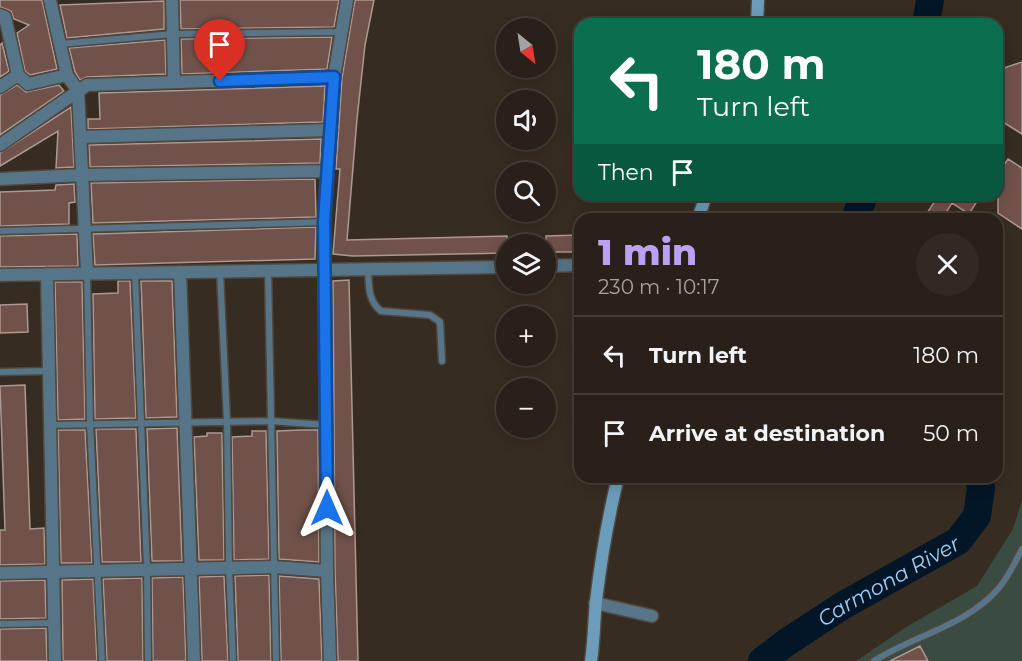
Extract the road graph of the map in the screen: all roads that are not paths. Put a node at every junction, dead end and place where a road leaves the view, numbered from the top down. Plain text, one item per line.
1 (50, 0) edge
2 (172, 0) edge
3 (347, 0) edge
4 (758, 0) edge
5 (2, 18) edge
6 (758, 18) edge
7 (342, 32) junction
8 (173, 34) junction
9 (60, 44) junction
10 (18, 75) junction
11 (67, 75) junction
12 (334, 77) junction
13 (174, 82) junction
14 (0, 87) edge
15 (78, 91) junction
16 (331, 130) junction
17 (80, 138) junction
18 (0, 145) edge
19 (327, 171) junction
20 (82, 175) junction
21 (0, 179) edge
22 (324, 222) junction
23 (85, 229) junction
24 (0, 231) edge
25 (574, 265) edge
26 (556, 266) edge
27 (496, 267) edge
28 (268, 270) junction
29 (368, 270) junction
30 (220, 271) junction
31 (325, 271) junction
32 (135, 272) junction
33 (180, 272) junction
34 (87, 273) junction
35 (47, 274) junction
36 (0, 275) edge
37 (442, 361) dead end
38 (49, 371) junction
39 (0, 372) edge
40 (185, 421) junction
41 (228, 421) junction
42 (271, 421) junction
43 (141, 422) junction
44 (90, 424) junction
45 (50, 425) junction
46 (326, 425) junction
47 (616, 483) edge
48 (1022, 549) edge
49 (229, 567) junction
50 (273, 567) junction
51 (191, 568) junction
52 (97, 569) junction
53 (147, 569) junction
54 (53, 570) junction
55 (327, 571) junction
56 (0, 573) edge
57 (596, 603) junction
58 (652, 616) dead end
59 (54, 623) junction
60 (0, 624) edge
61 (55, 661) edge
62 (102, 661) edge
63 (148, 661) edge
64 (194, 661) edge
65 (233, 661) edge
66 (276, 661) edge
67 (330, 661) edge
68 (591, 661) edge
69 (874, 661) edge

1 - 9 street
2 - 8 street
3 - 7 street
4 - 6 main road
5 - 10 street
7 - 8 lane
7 - 12 street
8 - 9 lane
8 - 13 street
9 - 11 street
10 - 11 street
10 - 14 street
11 - 15 street
12 - 13 street
12 - 16 street
13 - 15 street
15 - 17 street
15 - 18 street
16 - 17 street
16 - 19 street
17 - 20 street
19 - 20 street
19 - 22 street
20 - 21 street
20 - 23 street
22 - 23 lane
22 - 31 street
23 - 24 lane
23 - 34 street
25 - 26 street
27 - 29 street
28 - 30 street
28 - 31 street
28 - 42 lane
29 - 31 street
29 - 37 lane
30 - 33 street
30 - 41 lane
31 - 46 street
32 - 33 street
32 - 34 street
32 - 43 lane
33 - 40 street
34 - 35 street
34 - 44 lane
35 - 36 street
35 - 38 street
38 - 39 lane
38 - 45 street
40 - 41 lane
40 - 43 lane
40 - 51 street
41 - 42 lane
41 - 49 lane
42 - 46 lane
42 - 50 lane
43 - 44 lane
43 - 53 lane
44 - 45 lane
44 - 52 lane
45 - 54 street
46 - 55 street
47 - 57 main road
48 - 69 lane
49 - 50 street
49 - 51 street
49 - 65 lane
50 - 55 street
50 - 66 lane
51 - 53 street
51 - 64 street
52 - 53 street
52 - 54 street
52 - 62 lane
53 - 63 lane
54 - 56 street
54 - 59 street
55 - 67 street
57 - 58 street
57 - 68 main road
59 - 60 lane
59 - 61 street

